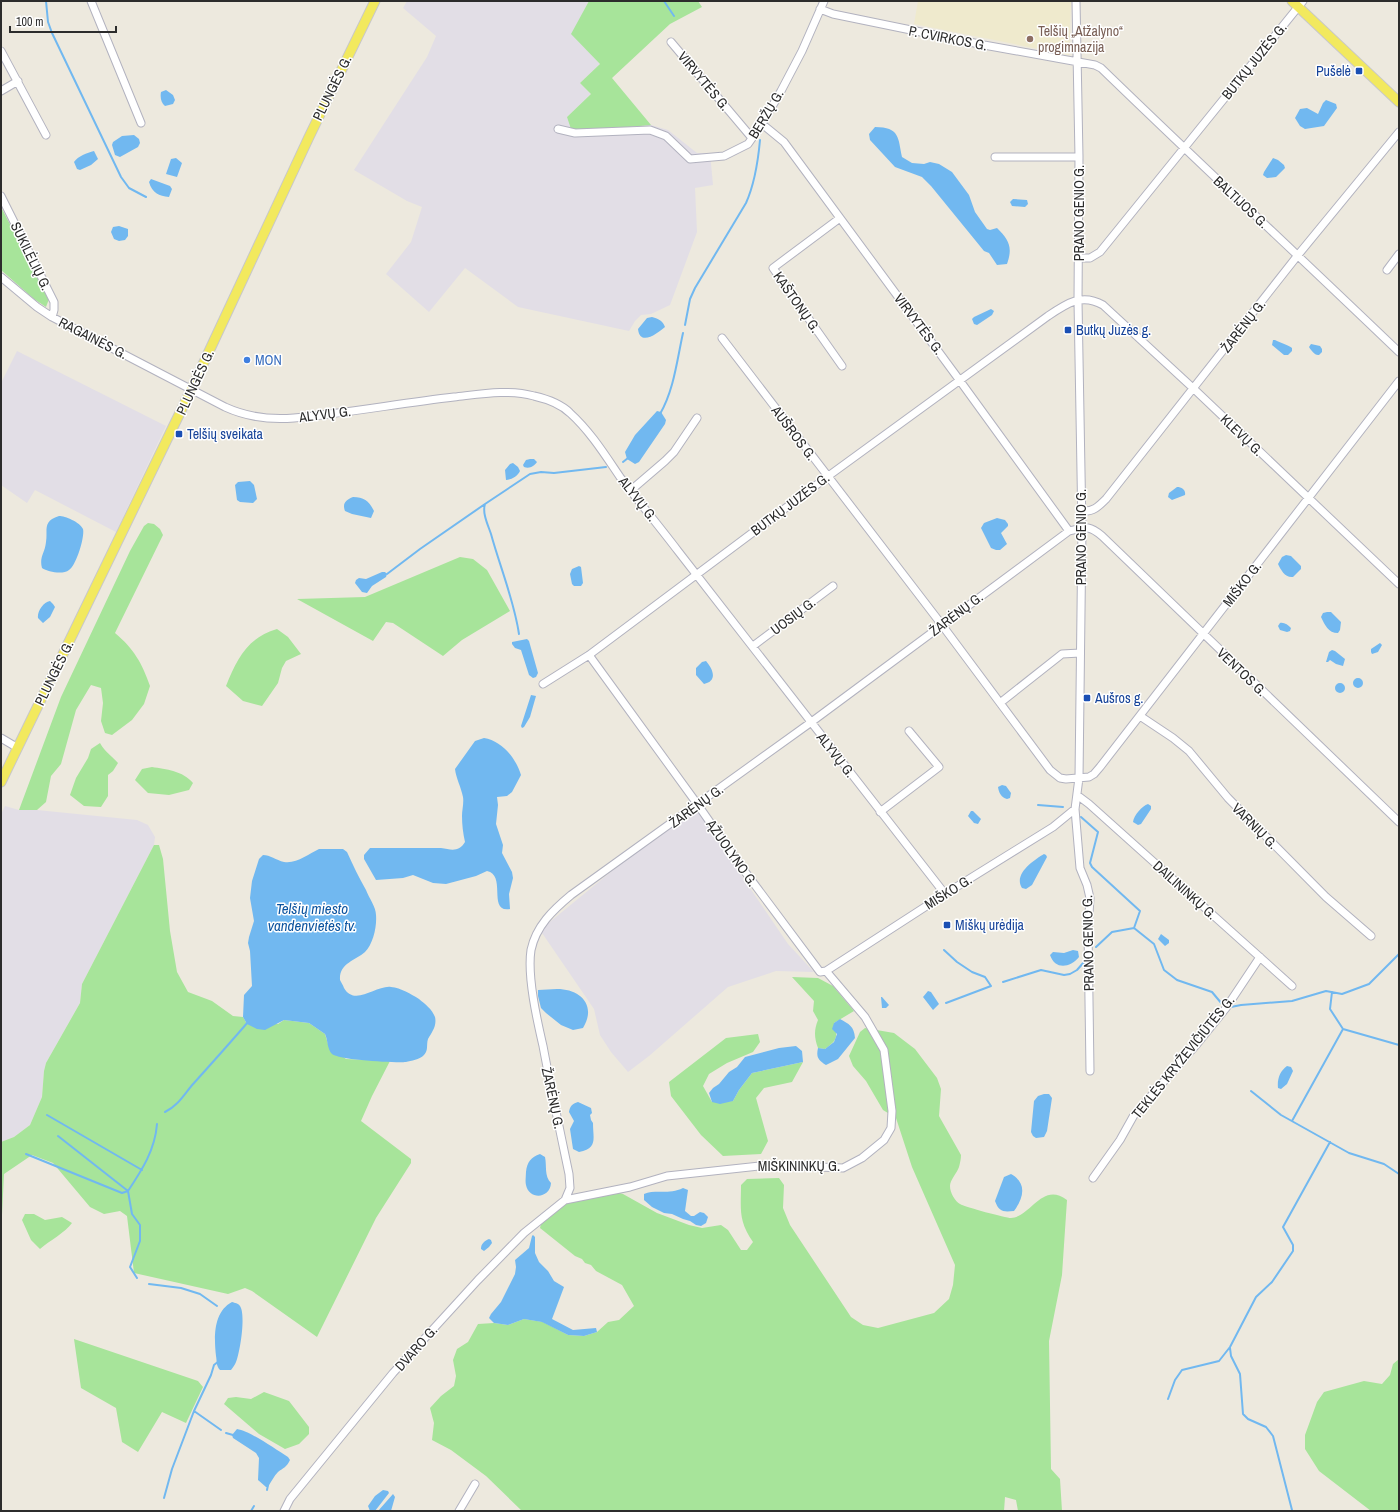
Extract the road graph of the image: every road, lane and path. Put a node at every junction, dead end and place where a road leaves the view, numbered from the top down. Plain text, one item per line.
1 (91, 1) edge
2 (375, 1) edge
3 (824, 1) edge
4 (1076, 1) edge
5 (1298, 3) edge
6 (820, 10) junction
7 (671, 42) dead end
8 (1, 51) edge
9 (1077, 62) junction
10 (18, 81) junction
11 (1, 91) edge
12 (1399, 102) edge
13 (141, 123) dead end
14 (762, 124) junction
15 (558, 129) dead end
16 (1399, 132) edge
17 (46, 135) dead end
18 (752, 138) junction
19 (1184, 148) junction
20 (995, 157) dead end
21 (1079, 157) junction
22 (1, 196) edge
23 (840, 218) junction
24 (1399, 254) edge
25 (1298, 255) junction
26 (1079, 258) junction
27 (1387, 270) dead end
28 (1, 276) edge
29 (1078, 301) junction
30 (52, 317) junction
31 (722, 338) dead end
32 (1399, 352) edge
33 (842, 366) dead end
34 (959, 380) junction
35 (1399, 381) edge
36 (1194, 389) junction
37 (191, 390) junction
38 (697, 418) dead end
39 (827, 477) junction
40 (630, 490) junction
41 (1309, 498) junction
42 (1082, 511) junction
43 (1082, 528) junction
44 (1069, 531) junction
45 (696, 574) junction
46 (1399, 584) edge
47 (833, 586) dead end
48 (942, 625) junction
49 (1202, 634) junction
50 (753, 646) junction
51 (1080, 652) junction
52 (589, 655) junction
53 (543, 684) dead end
54 (1000, 703) junction
55 (1140, 716) junction
56 (810, 723) junction
57 (909, 731) dead end
58 (1, 738) edge
59 (18, 748) junction
60 (1079, 778) junction
61 (1, 782) edge
62 (1077, 795) junction
63 (698, 805) junction
64 (1075, 809) junction
65 (880, 812) junction
66 (1399, 822) edge
67 (944, 894) junction
68 (1372, 936) dead end
69 (1260, 957) junction
70 (823, 971) junction
71 (1292, 986) dead end
72 (1090, 1071) dead end
73 (1093, 1178) dead end
74 (565, 1200) junction
75 (475, 1484) dead end
76 (284, 1511) edge
77 (459, 1511) edge

1 - 13 street
2 - 37 main road, PLUNGĖS G.
3 - 6 street, BERŽŲ G.
4 - 9 street, PRANO GENIO G.
5 - 12 main road
5 - 19 street, BUTKŲ JUZĖS G.
6 - 9 street, P. CVIRKOS G.
6 - 14 street, BERŽŲ G.
7 - 18 street, VIRVYTĖS G.
8 - 10 street
9 - 19 street, BALTIJOS G.
9 - 21 street, PRANO GENIO G.
10 - 11 street
10 - 17 street
14 - 18 street, BERŽŲ G.
14 - 23 street, VIRVYTĖS G.
15 - 18 street, BERŽŲ G.
16 - 25 street, ŽARĖNŲ G.
19 - 25 street, BALTIJOS G.
19 - 26 street, BUTKŲ JUZĖS G.
20 - 21 street
21 - 26 street, PRANO GENIO G.
22 - 30 street, SUKILĖLIŲ G.
23 - 33 street, KAŠTONŲ G.
23 - 34 street, VIRVYTĖS G.
24 - 27 street
25 - 32 street, BALTIJOS G.
25 - 36 street, ŽARĖNŲ G.
26 - 29 street, PRANO GENIO G.
28 - 30 street, RAGAINĖS G.
29 - 34 street, BUTKŲ JUZĖS G.
29 - 36 street, KLEVŲ G.
29 - 42 street, PRANO GENIO G.
30 - 37 street, RAGAINĖS G.
31 - 39 street, AUŠROS G.
34 - 39 street, BUTKŲ JUZĖS G.
34 - 44 street, VIRVYTĖS G.
35 - 41 street, MIŠKO G.
36 - 41 street, KLEVŲ G.
36 - 42 street, ŽARĖNŲ G.
37 - 40 street, ALYVŲ G.
37 - 59 main road, PLUNGĖS G.
38 - 40 street
39 - 45 street, BUTKŲ JUZĖS G.
39 - 48 street, AUŠROS G.
40 - 45 street, ALYVŲ G.
41 - 46 street, KLEVŲ G.
41 - 49 street, MIŠKO G.
42 - 43 street, PRANO GENIO G.
43 - 44 street, ŽARĖNŲ G.
43 - 49 street, VENTOS G.
43 - 51 street, PRANO GENIO G.
44 - 48 street, ŽARĖNŲ G.
45 - 50 street, ALYVŲ G.
45 - 52 street, BUTKŲ JUZĖS G.
47 - 50 street, UOSIŲ G.
48 - 54 street, AUŠROS G.
48 - 56 street, ŽARĖNŲ G.
49 - 55 street, MIŠKO G.
49 - 66 street, VENTOS G.
50 - 56 street, ALYVŲ G.
51 - 54 street
51 - 60 street, PRANO GENIO G.
52 - 53 street, BUTKŲ JUZĖS G.
52 - 63 street, ĄŽUOLYNO G.
54 - 60 street, AUŠROS G.
55 - 60 street, MIŠKO G.
55 - 68 street, VARNIŲ G.
56 - 63 street, ŽARĖNŲ G.
56 - 65 street, ALYVŲ G.
57 - 65 street
58 - 59 street
59 - 61 main road, PLUNGĖS G.
60 - 62 street, PRANO GENIO G.
62 - 64 street, PRANO GENIO G.
62 - 69 street, DAILININKŲ G.
63 - 70 street, ĄŽUOLYNO G.
63 - 74 street, ŽARĖNŲ G.
64 - 67 street, MIŠKO G.
64 - 72 street, PRANO GENIO G.
65 - 67 street, ALYVŲ G.
67 - 70 street, MIŠKO G.
69 - 71 street, DAILININKŲ G.
69 - 73 street, TEKLĖS KRYŽEVIČIŪTĖS G.
70 - 74 street, MIŠKININKŲ G.
74 - 76 street, DVARO G.
75 - 77 street

